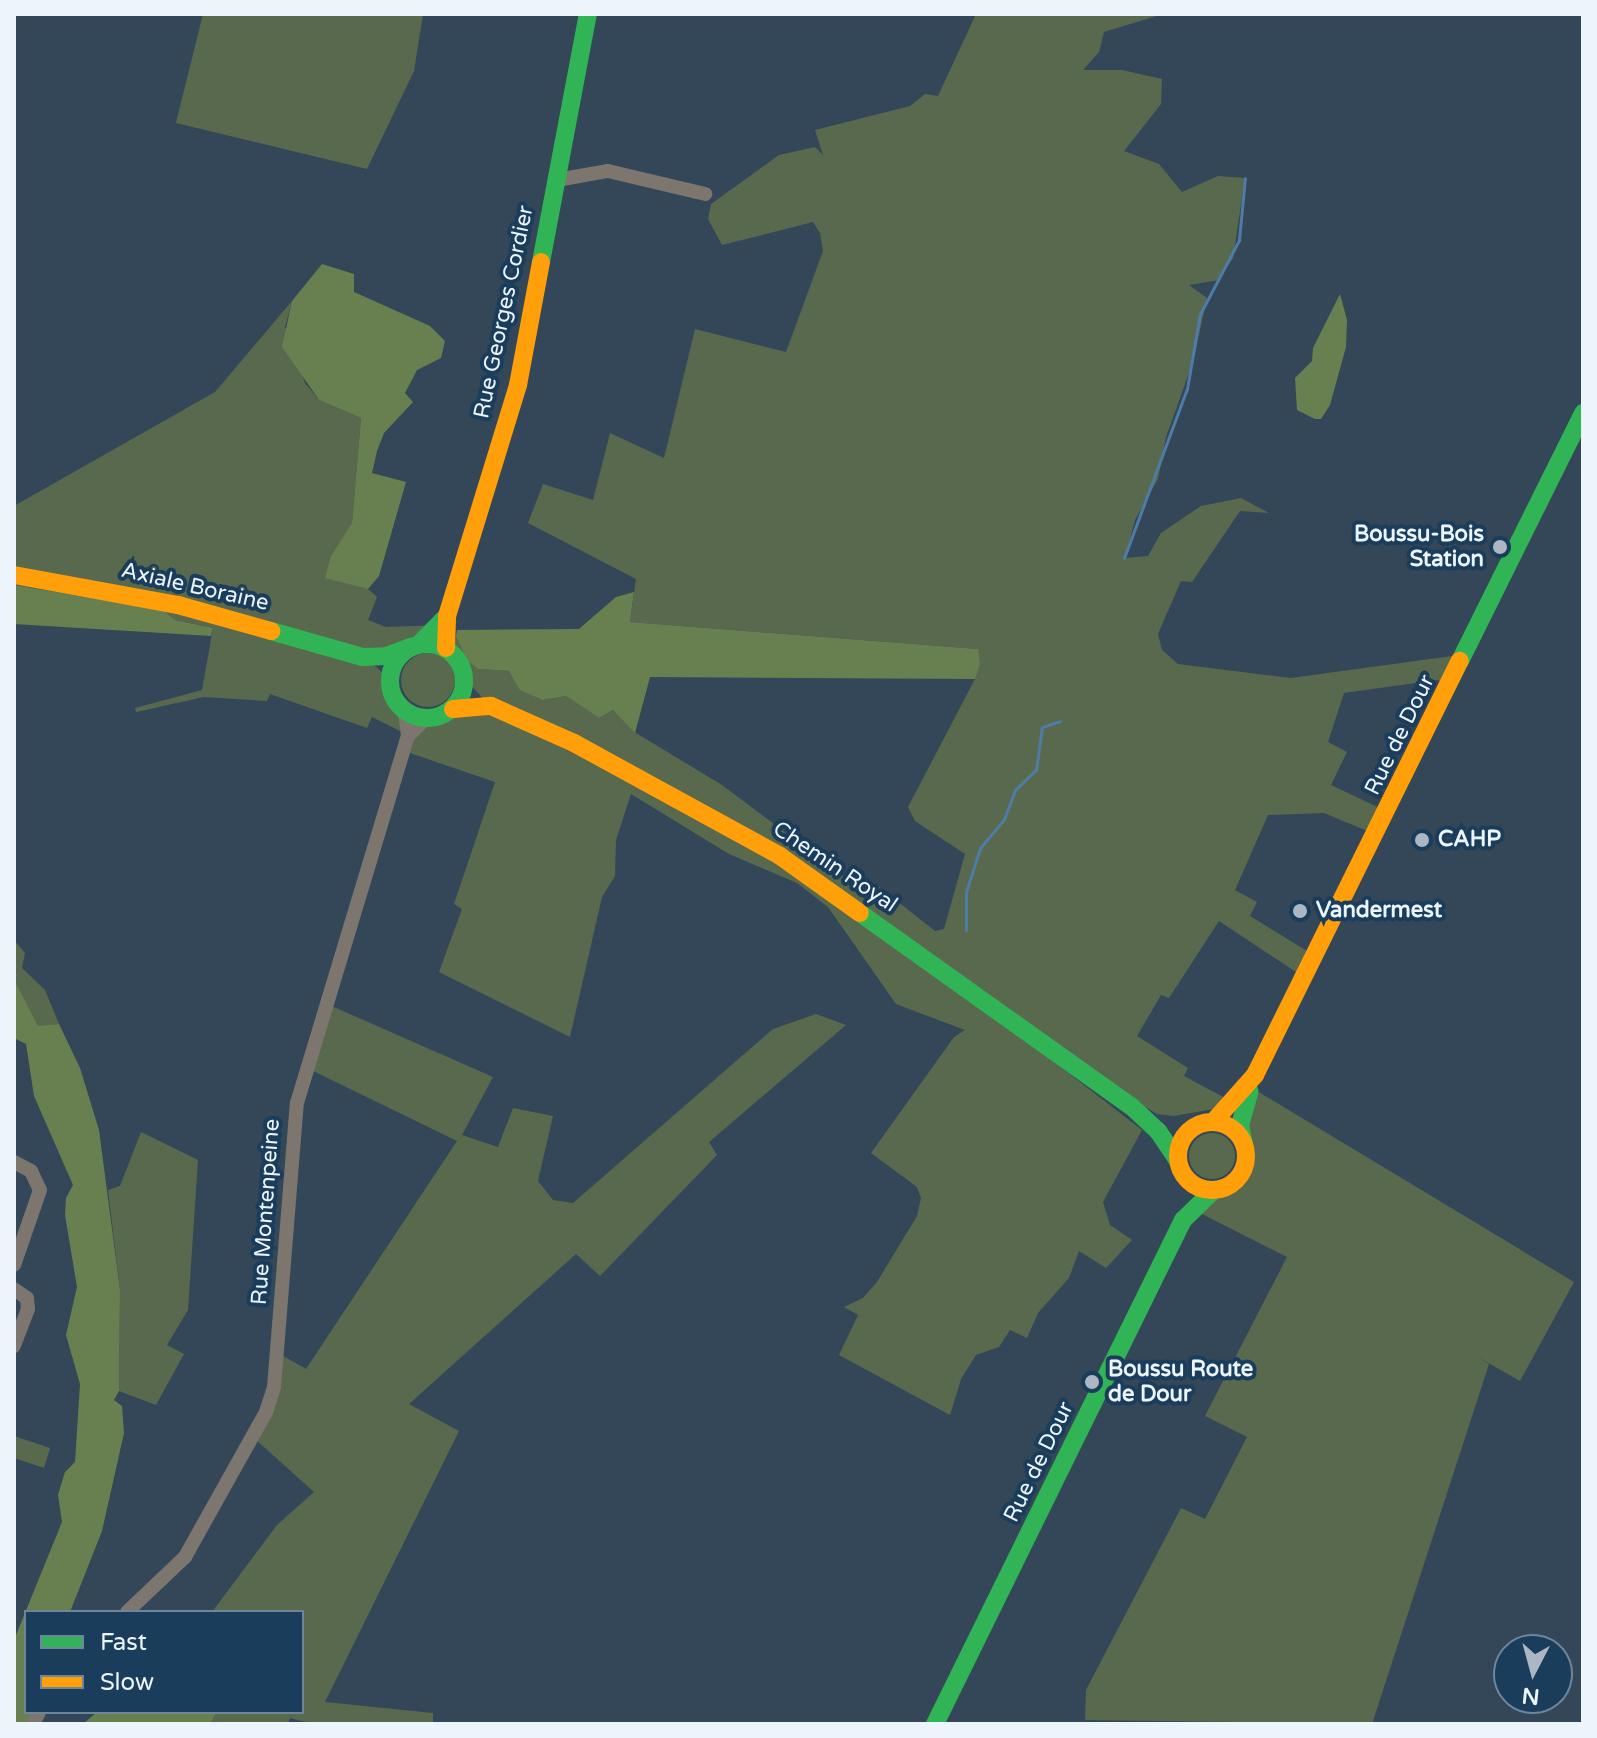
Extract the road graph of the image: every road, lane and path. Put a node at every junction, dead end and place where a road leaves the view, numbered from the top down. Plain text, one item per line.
1 (588, 14) edge
2 (557, 180) junction
3 (705, 194) dead end
4 (1583, 413) edge
5 (14, 575) edge
6 (447, 616) junction
7 (415, 646) junction
8 (446, 648) junction
9 (362, 657) junction
10 (465, 679) junction
11 (390, 680) junction
12 (491, 706) junction
13 (453, 709) junction
14 (405, 711) junction
15 (425, 719) junction
16 (408, 736) junction
17 (1255, 1075) junction
18 (1131, 1106) junction
19 (1208, 1122) junction
20 (1244, 1144) junction
21 (14, 1162) edge
22 (1180, 1167) junction
23 (1214, 1190) junction
24 (1183, 1220) junction
25 (14, 1265) edge
26 (14, 1289) edge
27 (14, 1346) edge
28 (129, 1610) edge
29 (935, 1724) edge

1 - 2 main road, Rue Georges Cordier
2 - 3 street
2 - 6 main road, Rue Georges Cordier
4 - 17 main road, Rue de Dour
5 - 9 main road, Axiale Boraine
6 - 7 main road, Rue Georges Cordier
6 - 8 main road, Rue Georges Cordier
7 - 8 main road
7 - 9 main road, Axiale Boraine
7 - 11 main road
8 - 10 main road
9 - 11 main road, Axiale Boraine
10 - 12 main road, Chemin Royal
10 - 13 main road
11 - 14 main road
12 - 13 main road, Chemin Royal
12 - 18 main road, Chemin Royal
13 - 15 main road
14 - 15 main road
14 - 16 street, Rue Montenpeine
15 - 16 street, Rue Montenpeine
16 - 28 street, Rue Montenpeine
17 - 19 main road
17 - 20 main road
18 - 19 main road, Chemin Royal
18 - 22 main road, Chemin Royal
19 - 20 main road
19 - 22 main road
20 - 23 main road
21 - 25 street
22 - 23 main road
22 - 24 main road, Rue de Dour
23 - 24 main road, Rue de Dour
24 - 29 main road, Rue de Dour
26 - 27 street

